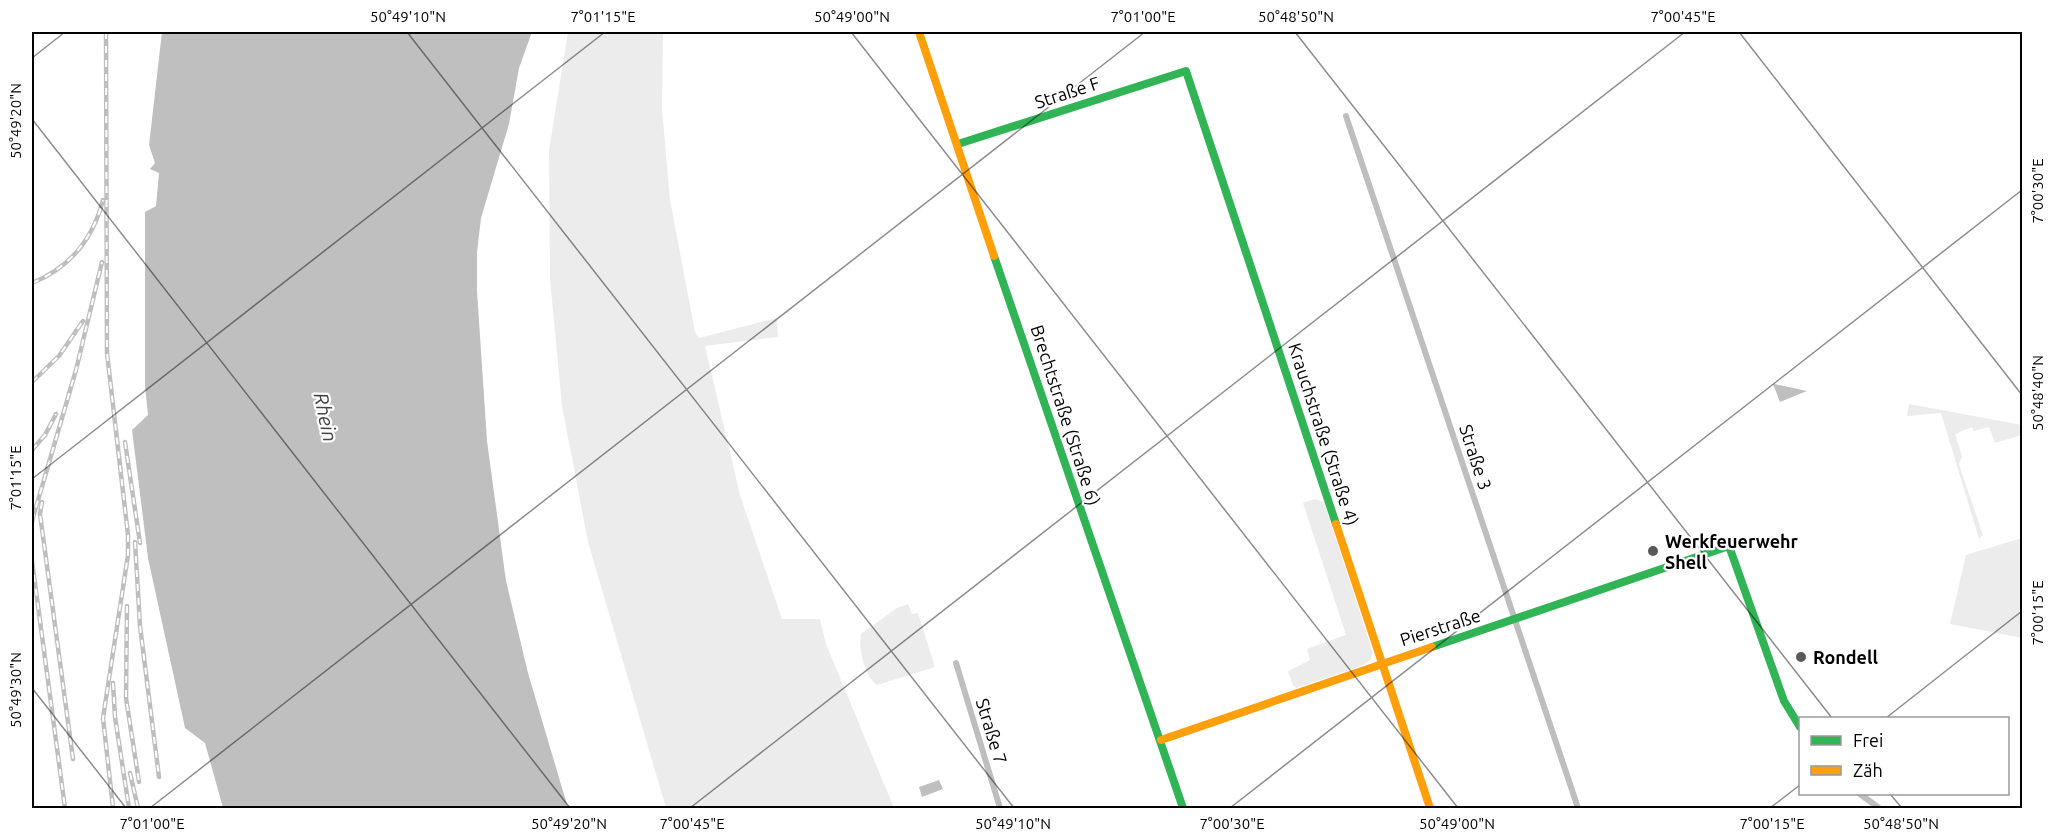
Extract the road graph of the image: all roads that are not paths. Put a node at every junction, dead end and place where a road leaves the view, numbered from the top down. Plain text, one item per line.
1 (919, 32) edge
2 (1186, 70) joint
3 (1346, 116) dead end
4 (958, 144) junction
5 (1514, 620) junction
6 (956, 663) dead end
7 (1382, 663) junction
8 (1799, 725) edge
9 (1161, 740) junction
10 (1861, 795) edge
11 (1000, 808) edge
12 (1183, 808) edge
13 (1430, 808) edge
14 (1578, 808) edge
15 (1879, 808) edge

1 - 4 street, Brechtstraße (Straße 6)
2 - 4 street, Straße F
2 - 7 street, Krauchstraße (Straße 4)
3 - 5 street, Straße 3
4 - 9 street, Brechtstraße (Straße 6)
5 - 7 street, Pierstraße
5 - 8 street, Pierstraße
5 - 14 street, Straße 3
6 - 11 street, Straße 7
7 - 9 street, Pierstraße
7 - 13 street, Krauchstraße (Straße 4)
9 - 12 street, Brechtstraße (Straße 6)
10 - 15 street

